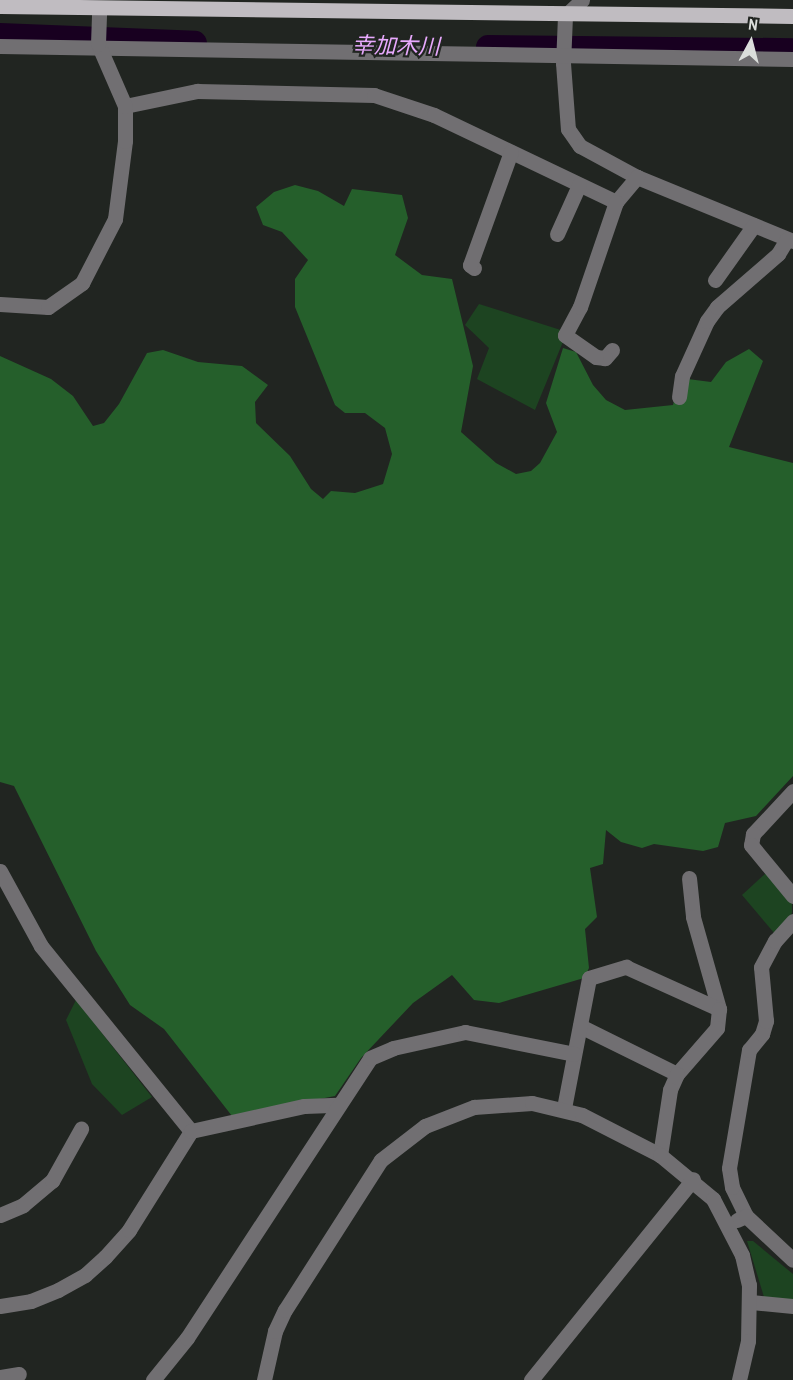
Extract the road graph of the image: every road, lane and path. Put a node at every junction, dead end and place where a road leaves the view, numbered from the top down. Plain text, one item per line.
1 (582, 0) edge
2 (0, 6) edge
3 (307, 6) edge
4 (99, 15) junction
5 (793, 16) edge
6 (564, 22) junction
7 (0, 46) edge
8 (98, 46) junction
9 (563, 56) junction
10 (793, 59) edge
11 (125, 106) junction
12 (511, 152) junction
13 (637, 177) junction
14 (579, 185) junction
15 (616, 202) junction
16 (754, 225) junction
17 (557, 234) dead end
18 (790, 240) edge
19 (474, 268) dead end
20 (715, 280) dead end
21 (0, 304) edge
22 (612, 350) dead end
23 (679, 397) dead end
24 (793, 791) edge
25 (0, 871) edge
26 (689, 878) dead end
27 (793, 896) edge
28 (793, 921) edge
29 (718, 1009) junction
30 (580, 1026) junction
31 (574, 1054) junction
32 (678, 1074) junction
33 (338, 1105) junction
34 (564, 1108) junction
35 (81, 1129) dead end
36 (190, 1131) junction
37 (660, 1155) junction
38 (693, 1179) junction
39 (0, 1215) edge
40 (746, 1216) junction
41 (728, 1224) junction
42 (793, 1260) edge
43 (751, 1302) junction
44 (0, 1306) edge
45 (793, 1306) edge
46 (19, 1374) dead end
47 (0, 1377) edge
48 (153, 1380) edge
49 (264, 1380) edge
50 (531, 1380) edge
51 (739, 1380) edge

1 - 6 street
2 - 4 main road
3 - 4 main road
3 - 6 main road
4 - 8 street
5 - 6 main road
6 - 9 street
7 - 8 street
8 - 9 street
8 - 11 street
9 - 10 street
9 - 13 street
11 - 12 street
11 - 21 street
12 - 14 street
12 - 19 street
13 - 15 street
13 - 16 street
14 - 15 street
14 - 17 street
15 - 22 street
16 - 18 street
16 - 20 street
18 - 23 street
24 - 27 street
25 - 36 street
26 - 29 street
28 - 40 street
29 - 30 street
29 - 32 street
30 - 31 street
30 - 32 street
31 - 33 street
31 - 34 street
32 - 37 street
33 - 36 street
33 - 48 street
34 - 37 street
34 - 49 street
35 - 39 street
36 - 44 street
37 - 38 street
38 - 41 street
38 - 50 street
40 - 41 street
40 - 42 street
41 - 43 street
43 - 45 street
43 - 51 street
46 - 47 street

